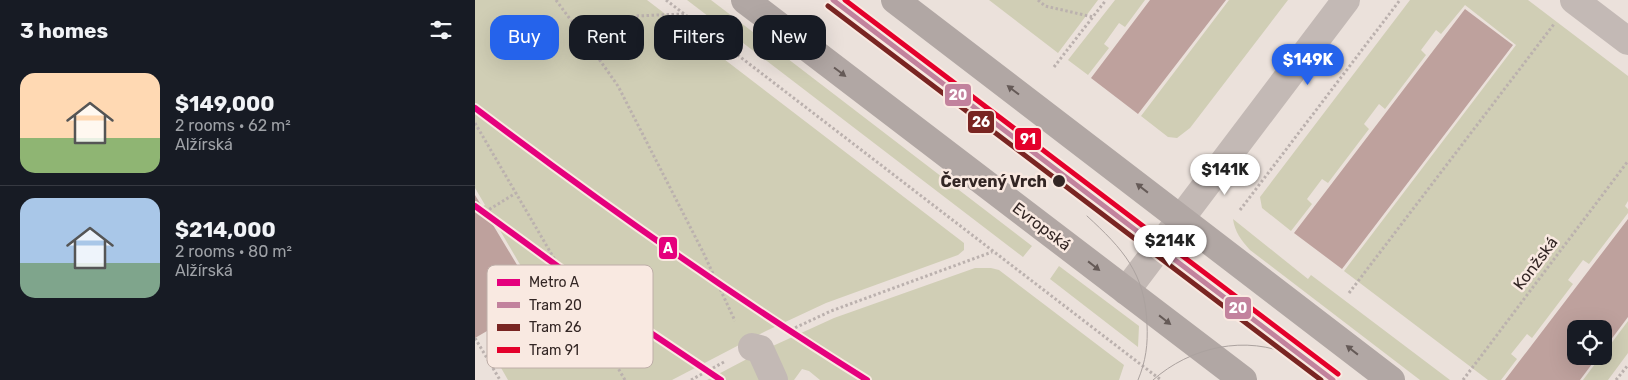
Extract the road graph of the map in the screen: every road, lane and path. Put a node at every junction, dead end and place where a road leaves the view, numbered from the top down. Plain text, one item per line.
1 (556, 0) edge
2 (666, 0) edge
3 (745, 0) edge
4 (895, 0) edge
5 (1037, 0) edge
6 (1106, 0) edge
7 (1346, 0) edge
8 (1400, 0) edge
9 (1567, 9) edge
10 (684, 14) junction
11 (644, 16) edge
12 (1093, 16) junction
13 (569, 18) edge
14 (1628, 42) edge
15 (600, 60) edge
16 (1054, 67) dead end
17 (475, 123) edge
18 (1628, 161) edge
19 (516, 193) junction
20 (1240, 210) dead end
21 (485, 212) dead end
22 (1181, 218) junction
23 (993, 251) junction
24 (558, 265) edge
25 (1126, 291) junction
26 (1349, 293) dead end
27 (475, 338) edge
28 (750, 348) junction
29 (487, 358) edge
30 (1628, 365) edge
31 (493, 368) edge
32 (618, 368) edge
33 (500, 380) edge
34 (625, 380) edge
35 (691, 380) edge
36 (773, 380) edge
37 (1161, 380) edge
38 (1243, 380) edge
39 (1391, 380) edge
40 (1463, 380) edge
41 (1616, 380) edge

1 - 13 path
2 - 10 path
3 -> 25 main road, Evropská
22 -> 4 main road
5 - 12 path
6 - 12 path
7 - 22 street
8 - 20 path
9 - 14 street
9 - 26 path
10 - 11 path
10 - 23 path
12 - 16 path
15 - 28 path
17 - 19 path
18 - 40 path, Konžská
19 - 21 path
19 - 24 path
22 - 25 street
39 -> 22 main road
23 - 28 path
23 - 37 path
25 -> 38 main road, Evropská
27 - 29 path
28 - 35 path
28 - 36 street
30 - 41 path
31 - 33 path
32 - 34 path

